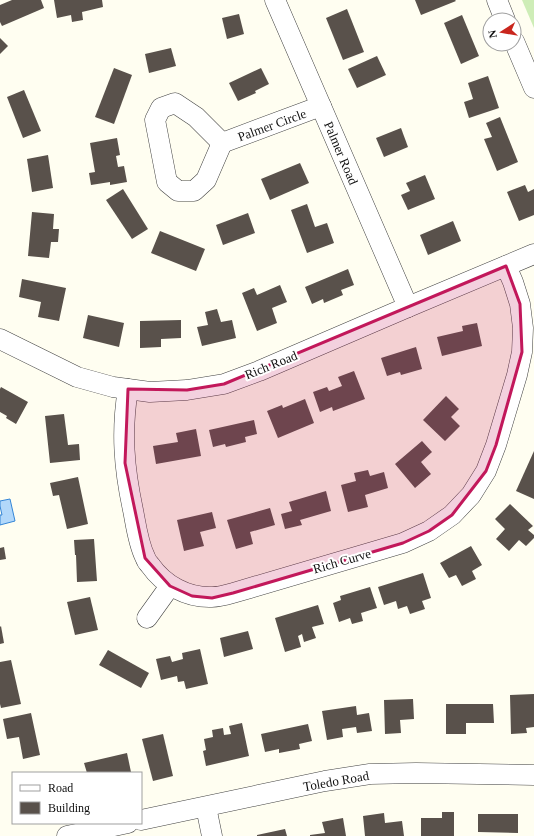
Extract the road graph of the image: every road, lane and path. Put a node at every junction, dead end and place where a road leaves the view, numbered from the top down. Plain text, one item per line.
1 (275, 0) edge
2 (496, 0) edge
3 (501, 12) edge
4 (519, 52) edge
5 (534, 88) edge
6 (321, 106) junction
7 (222, 143) dead end
8 (534, 254) edge
9 (506, 266) junction
10 (408, 307) junction
11 (0, 339) edge
12 (128, 389) junction
13 (170, 586) junction
14 (147, 618) dead end
15 (534, 774) edge
16 (206, 806) junction
17 (142, 820) edge
18 (123, 824) edge
19 (67, 836) edge
20 (212, 836) edge

1 - 6 street, Palmer Road
2 - 3 street
4 - 5 street
6 - 7 street, Palmer Circle
6 - 10 street, Palmer Road
8 - 9 street, Rich Road
9 - 10 street, Rich Road
9 - 13 street, Rich Curve
10 - 12 street, Rich Road
11 - 12 street, Rich Road
12 - 13 street, Rich Curve
13 - 14 street
15 - 16 street, Toledo Road
16 - 17 street, Toledo Road
16 - 20 street
18 - 19 street

